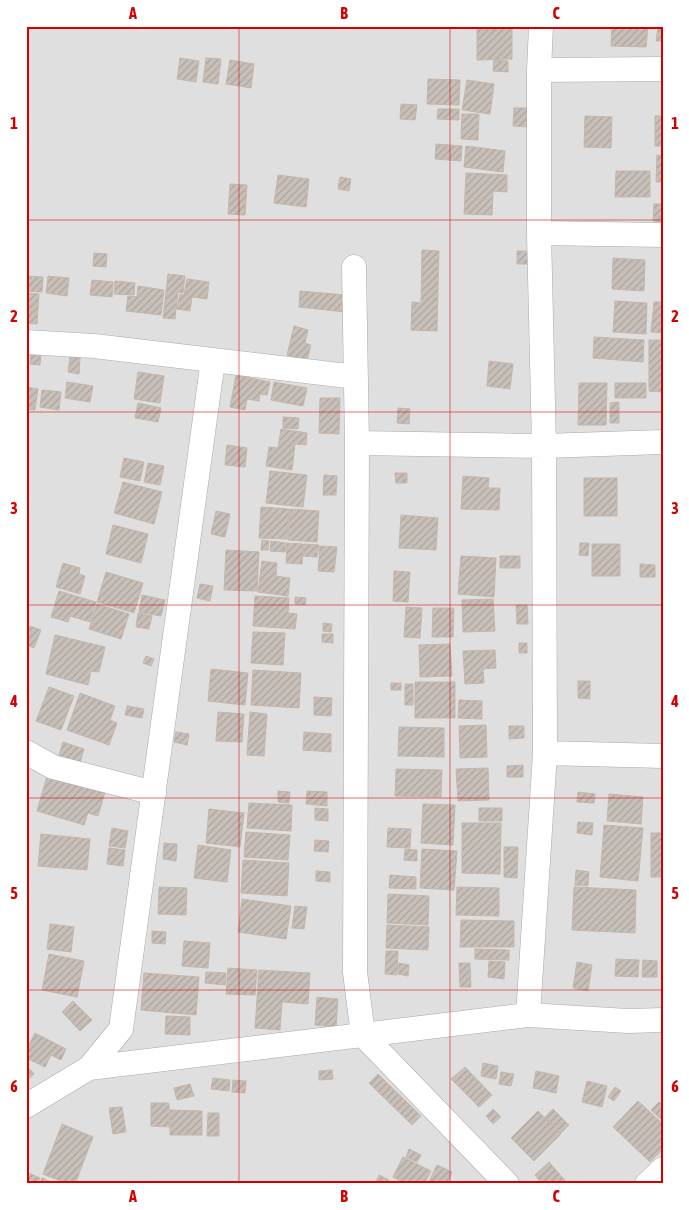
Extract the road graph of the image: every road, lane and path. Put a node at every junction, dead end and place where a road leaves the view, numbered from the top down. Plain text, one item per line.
1 (541, 26) edge
2 (663, 69) edge
3 (538, 70) junction
4 (539, 233) junction
5 (663, 235) edge
6 (354, 267) dead end
7 (26, 342) edge
8 (213, 360) junction
9 (356, 377) junction
10 (663, 442) edge
11 (357, 443) junction
12 (544, 446) junction
13 (26, 752) edge
14 (545, 753) junction
15 (663, 756) edge
16 (154, 793) junction
17 (528, 1015) junction
18 (663, 1020) edge
19 (363, 1035) junction
20 (89, 1068) junction
21 (26, 1106) edge
22 (663, 1169) edge
23 (507, 1184) edge
24 (647, 1184) edge

1 - 3 street
2 - 3 street
3 - 4 street
4 - 5 street
4 - 12 street
6 - 9 street
7 - 8 street
8 - 9 street
8 - 16 street
9 - 11 street
10 - 12 street
11 - 12 street
11 - 19 street
12 - 14 street
13 - 16 street
14 - 15 street
14 - 17 street
16 - 20 street
17 - 18 street
17 - 19 street
19 - 20 street
19 - 23 street
20 - 21 street
22 - 24 street

